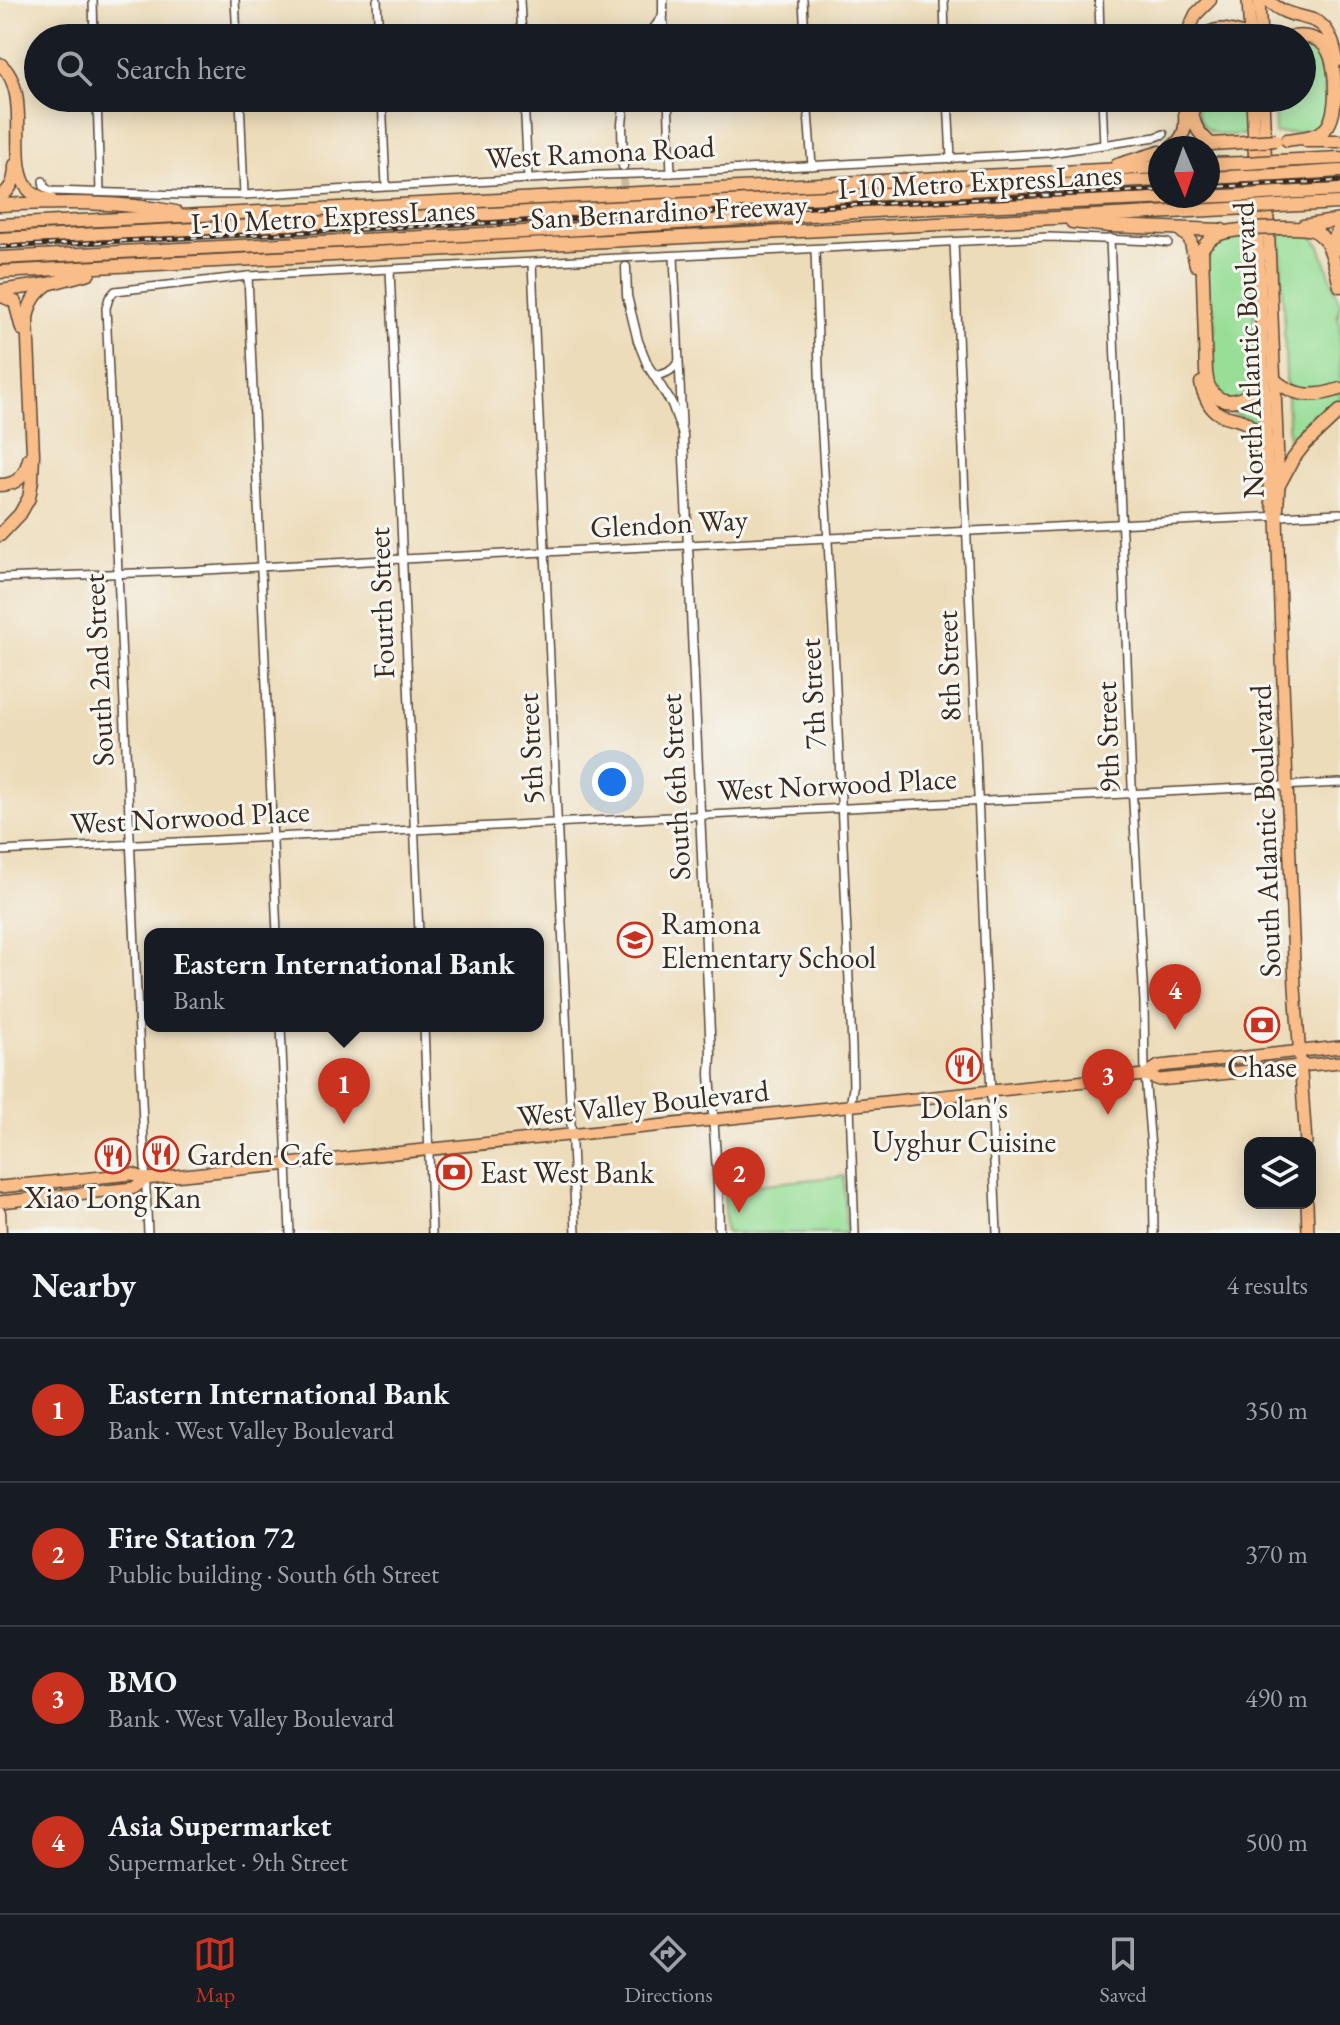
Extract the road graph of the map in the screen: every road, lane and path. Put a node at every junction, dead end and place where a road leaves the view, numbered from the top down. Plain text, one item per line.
1 (93, 0) edge
2 (235, 0) edge
3 (377, 0) edge
4 (520, 0) edge
5 (663, 0) edge
6 (803, 0) edge
7 (944, 0) edge
8 (1099, 0) edge
9 (1210, 0) edge
10 (1248, 0) edge
11 (1259, 0) edge
12 (1267, 0) edge
13 (663, 16) junction
14 (94, 24) edge
15 (236, 24) edge
16 (378, 24) edge
17 (521, 24) edge
18 (657, 24) edge
19 (664, 24) edge
20 (804, 24) edge
21 (945, 24) edge
22 (1100, 24) edge
23 (1191, 24) edge
24 (1247, 24) edge
25 (1260, 24) edge
26 (1316, 40) edge
27 (0, 64) edge
28 (0, 82) edge
29 (1340, 108) edge
30 (97, 112) edge
31 (241, 112) edge
32 (383, 112) edge
33 (525, 112) edge
34 (623, 112) edge
35 (669, 112) edge
36 (808, 112) edge
37 (949, 112) edge
38 (1103, 112) edge
39 (1184, 112) edge
40 (1192, 112) edge
41 (1253, 112) edge
42 (1264, 112) edge
43 (1164, 134) dead end
44 (1183, 136) edge
45 (1203, 136) edge
46 (1282, 140) junction
47 (1340, 141) edge
48 (1220, 143) edge
49 (1104, 145) junction
50 (1148, 156) edge
51 (1340, 158) edge
52 (951, 159) junction
53 (1220, 164) edge
54 (623, 166) tunnel mouth
55 (812, 166) junction
56 (1148, 167) edge
57 (1277, 168) junction
58 (1103, 169) junction
59 (1340, 171) edge
60 (671, 173) junction
61 (1220, 177) edge
62 (528, 179) junction
63 (43, 181) dead end
64 (1148, 181) edge
65 (386, 186) junction
66 (1340, 190) edge
67 (100, 192) junction
68 (244, 195) junction
69 (0, 197) edge
70 (1279, 200) junction
71 (1249, 201) junction
72 (62, 203) junction
73 (1340, 203) edge
74 (0, 205) edge
75 (194, 215) junction
76 (1036, 218) junction
77 (1340, 220) edge
78 (0, 225) edge
79 (1340, 227) edge
80 (1286, 228) junction
81 (1180, 230) junction
82 (1246, 230) junction
83 (1110, 238) junction
84 (0, 239) edge
85 (954, 242) junction
86 (1168, 243) dead end
87 (815, 249) junction
88 (674, 257) junction
89 (0, 258) edge
90 (532, 263) junction
91 (111, 266) junction
92 (626, 267) tunnel mouth
93 (390, 270) junction
94 (1340, 271) edge
95 (0, 272) edge
96 (248, 276) junction
97 (48, 284) junction
98 (1340, 286) edge
99 (0, 293) edge
100 (1261, 349) junction
101 (678, 362) junction
102 (648, 366) junction
103 (1276, 381) junction
104 (1340, 389) edge
105 (1340, 411) edge
106 (683, 435) junction
107 (1274, 481) junction
108 (0, 485) edge
109 (1340, 513) edge
110 (1277, 517) junction
111 (1122, 524) junction
112 (966, 532) junction
113 (0, 535) edge
114 (828, 539) junction
115 (688, 545) junction
116 (545, 553) junction
117 (403, 559) junction
118 (261, 567) junction
119 (118, 574) junction
120 (0, 578) edge
121 (1340, 783) edge
122 (1287, 785) junction
123 (1133, 794) junction
124 (978, 801) junction
125 (841, 809) junction
126 (700, 815) junction
127 (558, 822) junction
128 (415, 830) junction
129 (273, 837) junction
130 (130, 845) junction
131 (0, 851) edge
132 (277, 928) edge
133 (419, 928) edge
134 (281, 1032) edge
135 (424, 1032) edge
136 (1340, 1047) edge
137 (1299, 1052) junction
138 (1340, 1062) edge
139 (1300, 1067) junction
140 (1145, 1075) junction
141 (990, 1091) junction
142 (850, 1106) junction
143 (714, 1120) junction
144 (572, 1135) junction
145 (1306, 1137) edge
146 (428, 1149) junction
147 (287, 1165) junction
148 (145, 1179) junction
149 (6, 1187) edge
150 (6, 1201) edge
151 (1307, 1209) edge
152 (0, 1212) edge
153 (1, 1233) edge
154 (148, 1233) edge
155 (290, 1233) edge
156 (432, 1233) edge
157 (576, 1233) edge
158 (719, 1233) edge
159 (855, 1233) edge
160 (997, 1233) edge
161 (1154, 1233) edge
162 (1308, 1233) edge

1 - 14 street
2 - 15 street
3 - 16 street
4 - 17 street
5 - 13 street
6 - 20 street
7 - 21 street
8 - 22 street
9 - 23 highway
10 - 24 main road
11 - 25 main road
12 - 29 highway
13 - 18 street
13 - 19 street
26 - 46 highway
27 - 72 highway
28 - 69 highway
30 - 67 street
31 - 68 street
32 - 65 street
33 - 62 street
34 - 54 street
35 - 60 street
36 - 55 street
37 - 52 street
38 - 49 street
39 - 44 highway
40 - 45 highway
41 - 100 main road, North Atlantic Boulevard
42 - 103 main road, North Atlantic Boulevard
43 - 49 street, West Ramona Road
46 - 47 highway
46 - 48 highway, bridge
49 - 52 street, West Ramona Road
50 - 58 highway
51 - 57 highway
52 - 55 street, West Ramona Road
53 - 57 highway, bridge
55 - 60 street, West Ramona Road
56 - 58 highway, San Bernardino Freeway
57 - 59 highway
57 - 61 highway, bridge
58 - 75 highway, San Bernardino Freeway
60 - 62 street, West Ramona Road
62 - 65 street, West Ramona Road
63 - 67 street, West Ramona Road
64 - 84 highway, I-10 Metro ExpressLanes
65 - 68 street, West Ramona Road
66 - 70 highway, I-10 Metro ExpressLanes
67 - 68 street, West Ramona Road
70 - 71 highway, I-10 Metro ExpressLanes, bridge
70 - 73 highway
71 - 76 highway, San Bernardino Freeway
71 - 89 highway, I-10 Metro ExpressLanes
72 - 74 highway
72 - 75 highway
75 - 78 highway, San Bernardino Freeway
76 - 81 highway
76 - 91 highway, San Bernardino Freeway
77 - 80 highway
79 - 94 highway
80 - 82 highway, bridge
80 - 98 highway
81 - 82 highway
81 - 107 highway
82 - 100 highway
83 - 85 street
83 - 86 street
83 - 111 street, 9th Street
85 - 87 street
85 - 112 street, 8th Street
87 - 88 street
87 - 114 street, 7th Street
88 - 90 street
88 - 101 street, South 6th Street
90 - 93 street
90 - 116 street, 5th Street
91 - 95 highway, San Bernardino Freeway
91 - 97 highway
92 - 102 street, South 6th Street
93 - 96 street
93 - 117 street, Fourth Street
96 - 118 street
96 - 119 street, South 2nd Street
97 - 99 highway
97 - 113 highway
99 - 108 highway
100 - 107 main road, North Atlantic Boulevard
101 - 102 street
101 - 106 street, South 6th Street
102 - 106 street, South 6th Street
103 - 104 highway
103 - 107 main road, North Atlantic Boulevard
105 - 107 highway
106 - 115 street, South 6th Street
107 - 110 main road, North Atlantic Boulevard
109 - 110 street, Glendon Way
110 - 111 street, Glendon Way
110 - 122 main road, South Atlantic Boulevard
111 - 112 street, Glendon Way
111 - 123 street, 9th Street
112 - 114 street, Glendon Way
112 - 124 street, 8th Street
114 - 115 street, Glendon Way
114 - 125 street, 7th Street
115 - 116 street, Glendon Way
115 - 126 street, South 6th Street
116 - 117 street, Glendon Way
116 - 127 street, 5th Street
117 - 118 street, Glendon Way
117 - 128 street, Fourth Street
118 - 119 street, Glendon Way
118 - 129 street
119 - 120 street, Glendon Way
119 - 130 street, South 2nd Street
121 - 122 street, West Norwood Place
122 - 123 street, West Norwood Place
122 - 137 main road, South Atlantic Boulevard
123 - 124 street, West Norwood Place
123 - 140 street, 9th Street
124 - 125 street, West Norwood Place
124 - 141 street, 8th Street
125 - 126 street, West Norwood Place
125 - 142 street, 7th Street
126 - 127 street, West Norwood Place
126 - 143 street, South 6th Street
127 - 128 street, West Norwood Place
127 - 144 street, 5th Street
128 - 129 street, West Norwood Place
128 - 133 street, Fourth Street
129 - 130 street, West Norwood Place
129 - 132 street
130 - 131 street, West Norwood Place
130 - 148 street, South 2nd Street
134 - 147 street
135 - 146 street
136 - 137 main road, West Valley Boulevard
137 - 139 main road, South Atlantic Boulevard
137 - 140 main road, West Valley Boulevard
138 - 139 main road, West Valley Boulevard
139 - 140 main road, West Valley Boulevard
139 - 145 main road, South Atlantic Boulevard
140 - 141 main road, West Valley Boulevard
140 - 161 street, 9th Street
141 - 142 main road, West Valley Boulevard
141 - 160 street, 8th Street
142 - 143 main road, West Valley Boulevard
142 - 159 street, 7th Street
143 - 144 main road, West Valley Boulevard
143 - 158 street, South 6th Street
144 - 146 main road, West Valley Boulevard
144 - 157 street, 5th Street
146 - 147 main road, West Valley Boulevard
146 - 156 street
147 - 148 main road, West Valley Boulevard
147 - 155 street
148 - 149 main road, West Valley Boulevard
148 - 150 main road, West Valley Boulevard
148 - 154 street, South 2nd Street
151 - 162 main road
152 - 153 main road

